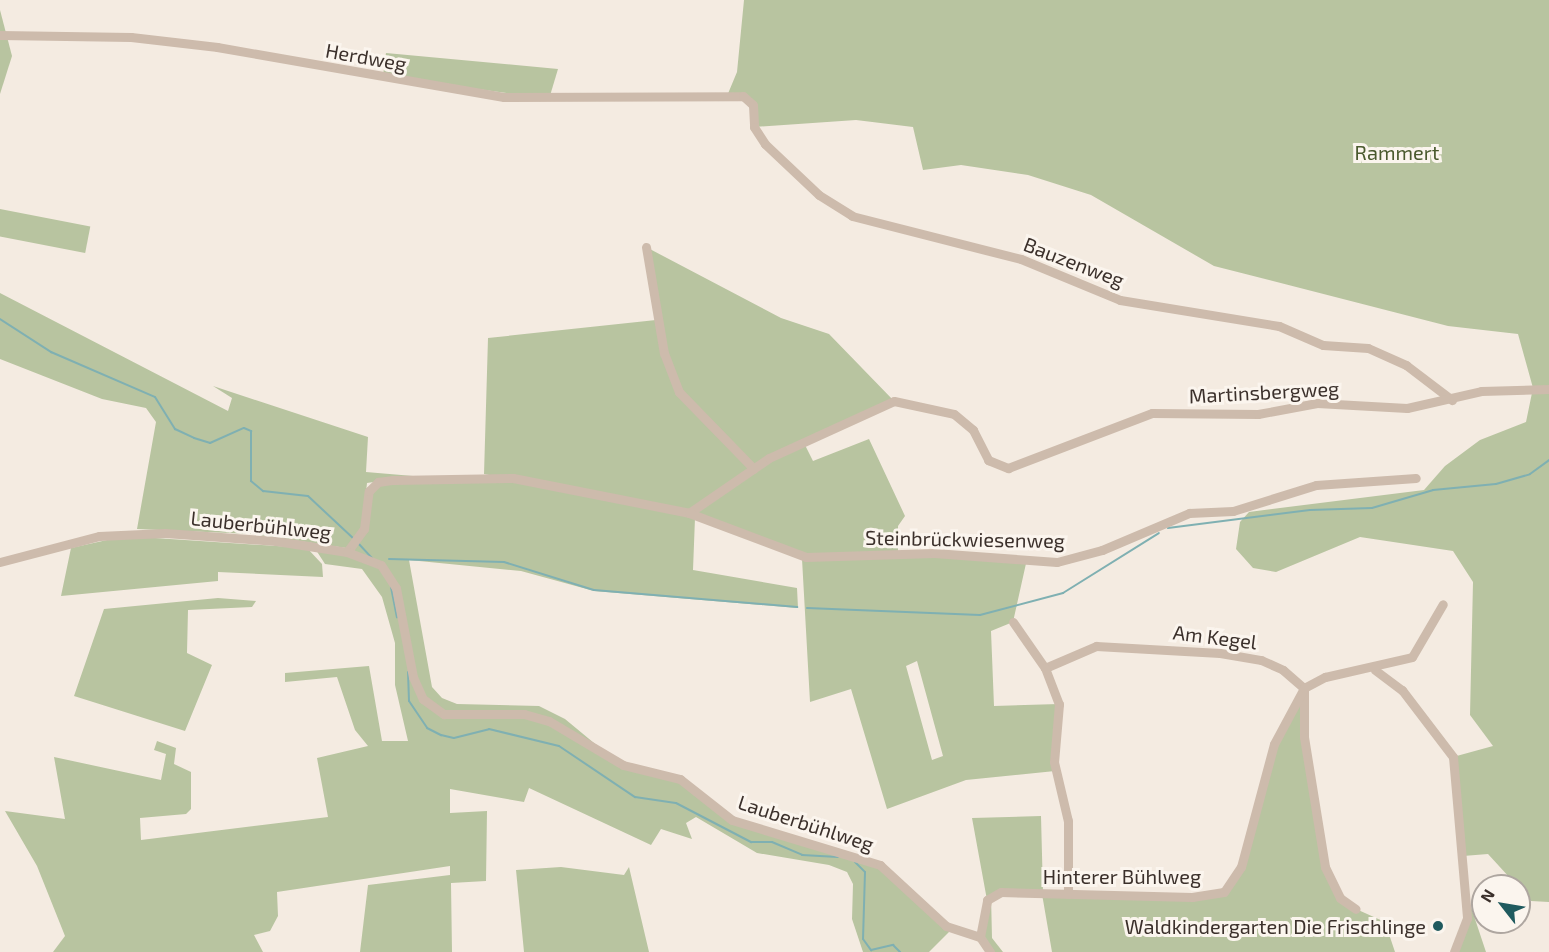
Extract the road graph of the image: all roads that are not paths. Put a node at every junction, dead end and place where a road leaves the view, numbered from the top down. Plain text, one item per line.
1 (0, 35) edge
2 (727, 96) joint
3 (646, 247) dead end
4 (1549, 389) edge
5 (1452, 400) junction
6 (754, 469) junction
7 (1416, 478) dead end
8 (689, 513) junction
9 (350, 549) junction
10 (0, 562) edge
11 (1443, 604) dead end
12 (1013, 622) dead end
13 (1046, 668) junction
14 (1376, 670) junction
15 (1304, 688) junction
16 (1068, 894) junction
17 (1356, 909) dead end
18 (980, 938) junction
19 (990, 952) edge
20 (1454, 952) edge

1 - 2 street, Herdweg
2 - 5 street, Bauzenweg
3 - 6 street
4 - 5 street, Martinsbergweg
5 - 6 street, Martinsbergweg
6 - 8 street, Martinsbergweg
7 - 8 street, Steinbrückwiesenweg
8 - 9 street, Steinbrückwiesenweg
9 - 10 street, Lauberbühlweg
9 - 18 street, Lauberbühlweg
11 - 14 street
12 - 13 street
13 - 15 street, Am Kegel
13 - 16 street
14 - 15 street
14 - 20 street
15 - 16 street, Hinterer Bühlweg
15 - 17 street
16 - 18 street, Hinterer Bühlweg
18 - 19 street

